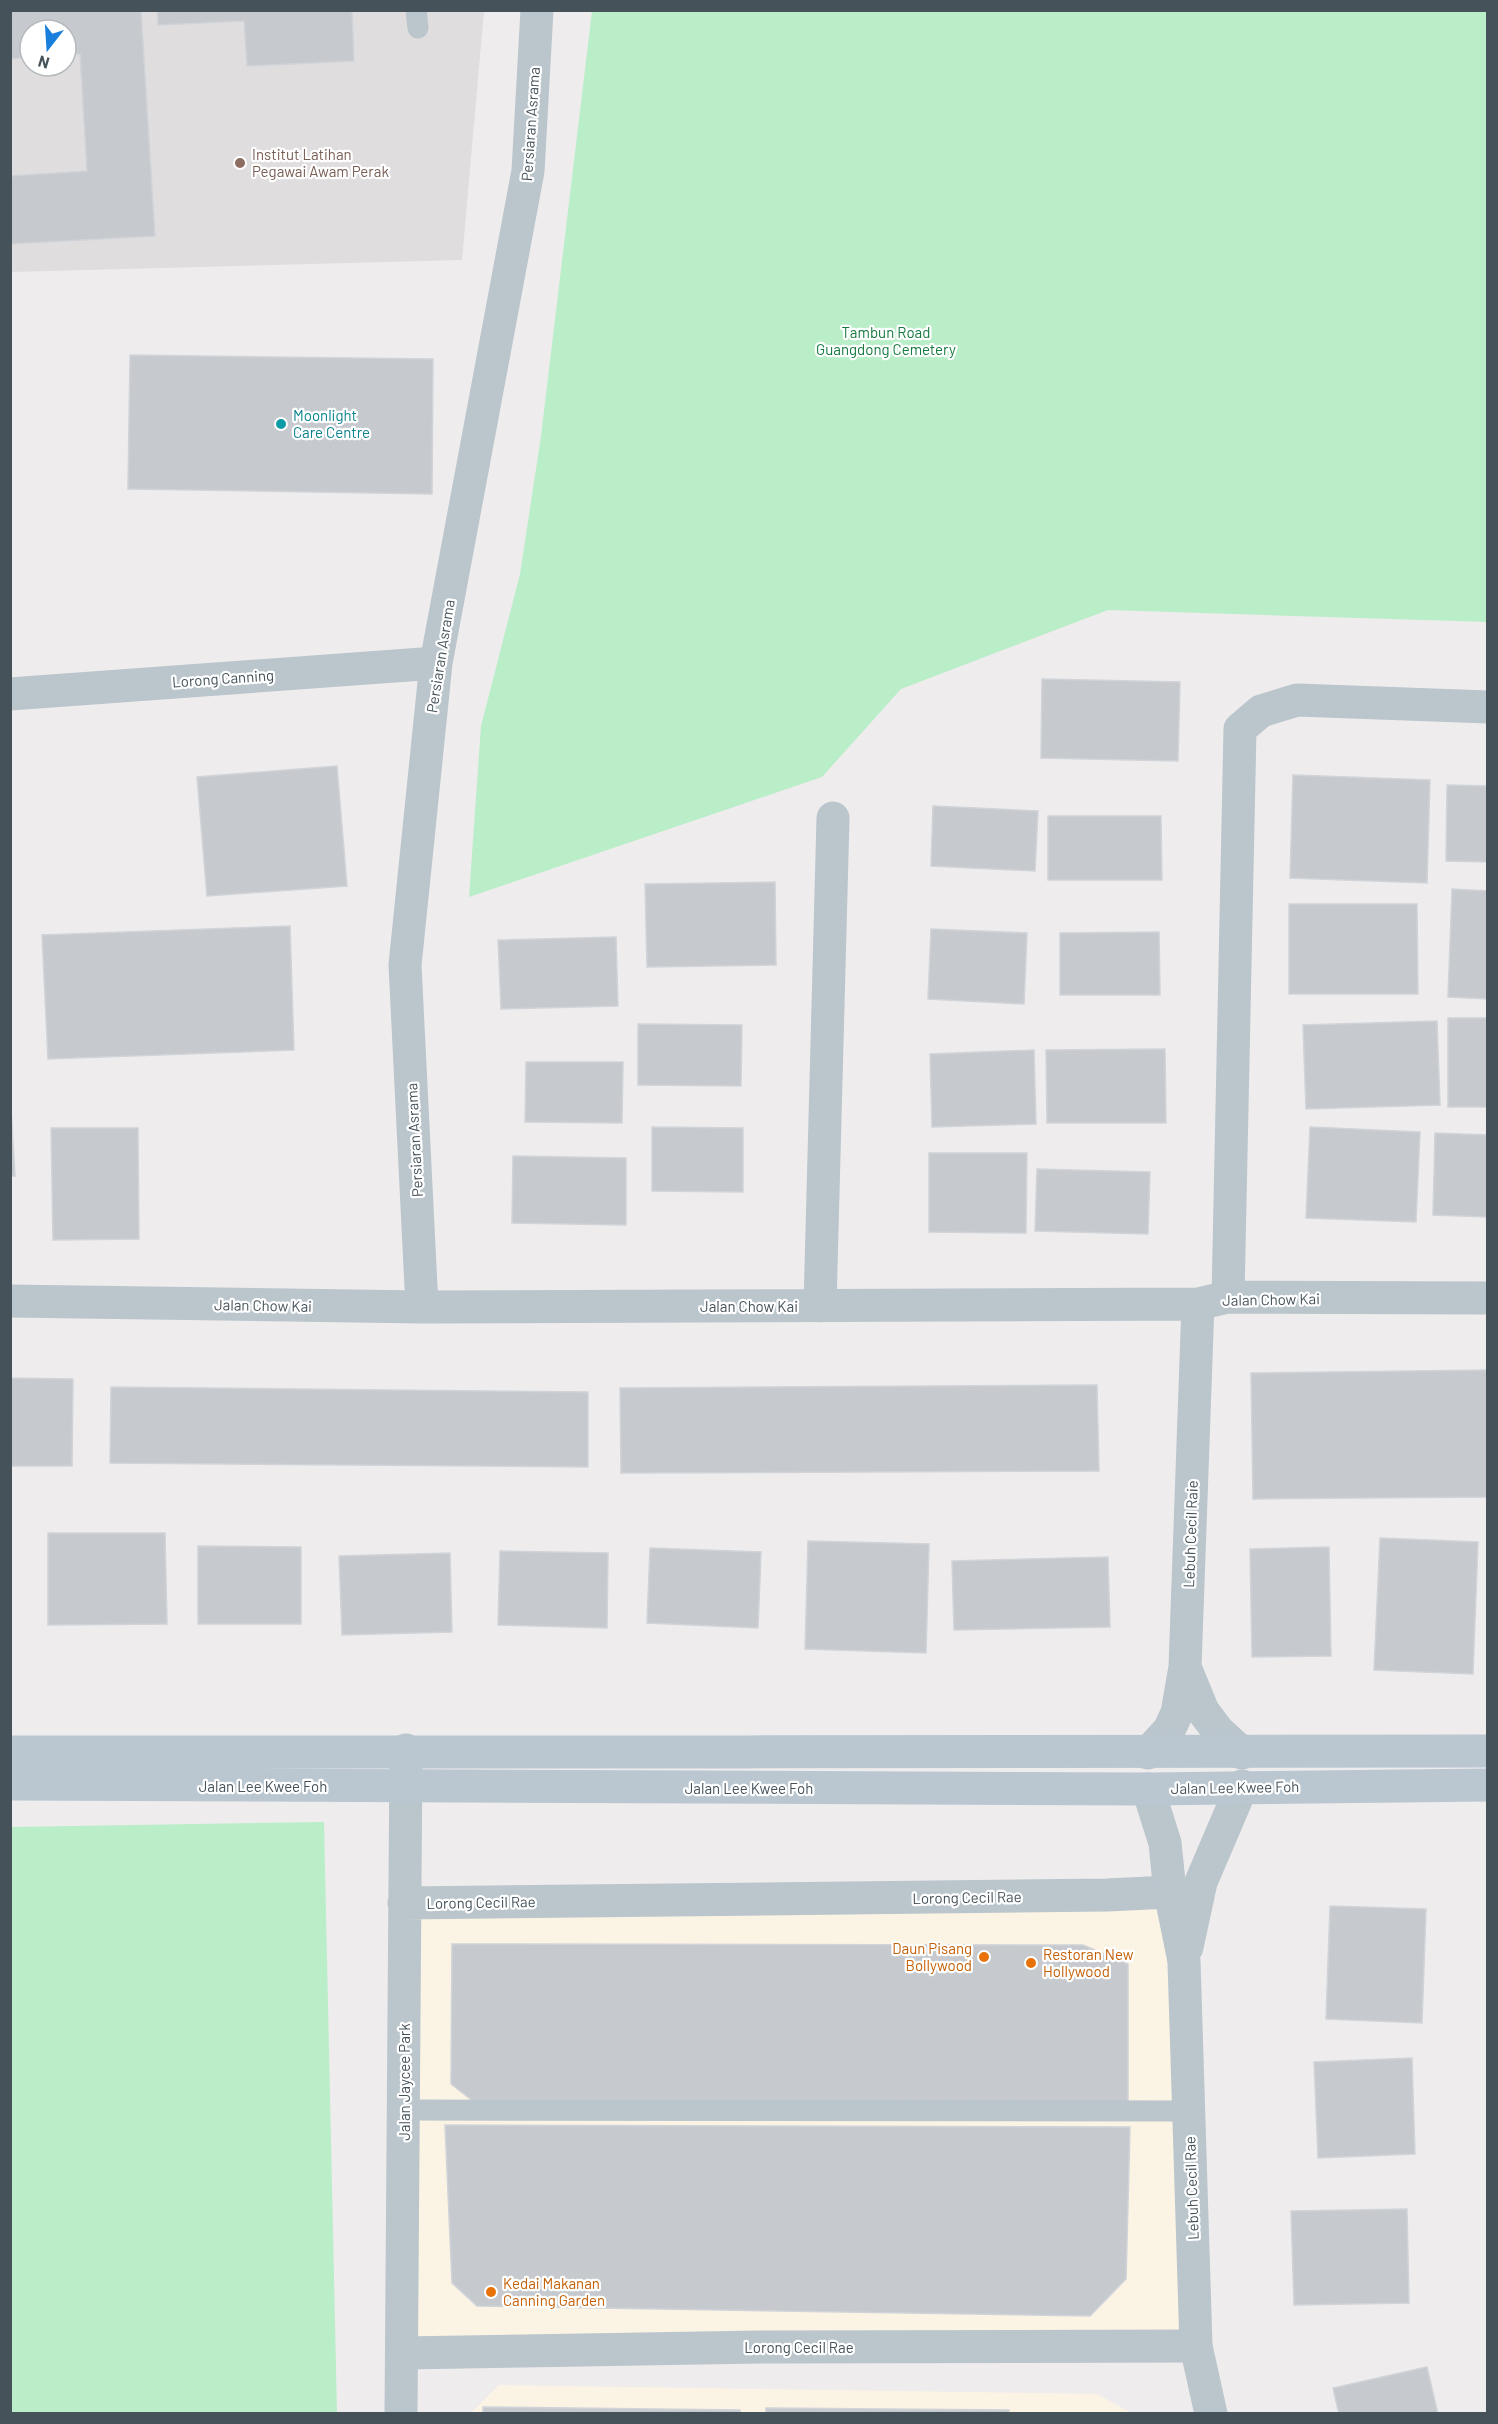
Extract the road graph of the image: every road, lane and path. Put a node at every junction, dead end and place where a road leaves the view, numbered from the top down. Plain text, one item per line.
1 (537, 10) edge
2 (436, 663) junction
3 (10, 694) edge
4 (1488, 707) edge
5 (833, 818) dead end
6 (1488, 1298) edge
7 (10, 1301) edge
8 (1213, 1301) junction
9 (820, 1306) junction
10 (422, 1307) junction
11 (1185, 1667) junction
12 (406, 1750) junction
13 (10, 1752) edge
14 (1488, 1752) edge
15 (1148, 1753) junction
16 (1242, 1753) junction
17 (10, 1785) edge
18 (1488, 1785) edge
19 (1242, 1786) junction
20 (405, 1787) junction
21 (1148, 1789) junction
22 (1170, 1892) junction
23 (404, 1903) junction
24 (1184, 1961) junction
25 (404, 2110) junction
26 (1189, 2111) junction
27 (1196, 2346) junction
28 (402, 2354) junction
29 (401, 2414) edge
30 (1211, 2414) edge

1 - 2 street, Persiaran Asrama
2 - 3 street, Lorong Canning
2 - 10 street, Persiaran Asrama
4 - 8 street, Lebuh Cecil Raie
5 - 9 street
6 - 8 street, Jalan Chow Kai
7 - 10 street, Jalan Chow Kai
8 - 9 street, Jalan Chow Kai
8 - 11 street, Lebuh Cecil Raie
9 - 10 street, Jalan Chow Kai
11 - 15 street, Lebuh Cecil Raie
11 - 16 street
12 - 13 main road
12 - 15 main road
12 - 20 street, Jalan Jaycee Park
14 - 16 main road
15 - 16 main road
17 - 20 main road, Jalan Lee Kwee Foh
18 - 19 main road, Jalan Lee Kwee Foh
19 - 21 main road, Jalan Lee Kwee Foh
19 - 24 street, Lebuh Cecil Rae
20 - 21 main road, Jalan Lee Kwee Foh
20 - 23 street, Jalan Jaycee Park
21 - 22 street, Lebuh Cecil Rae
22 - 23 street, Lorong Cecil Rae
22 - 24 street, Lebuh Cecil Rae
23 - 25 street, Jalan Jaycee Park
24 - 26 street, Lebuh Cecil Rae
25 - 26 lane
25 - 28 street, Jalan Jaycee Park
26 - 27 street, Lebuh Cecil Rae
27 - 28 street, Lorong Cecil Rae
27 - 30 street, Lebuh Cecil Rae
28 - 29 street, Jalan Jaycee Park

